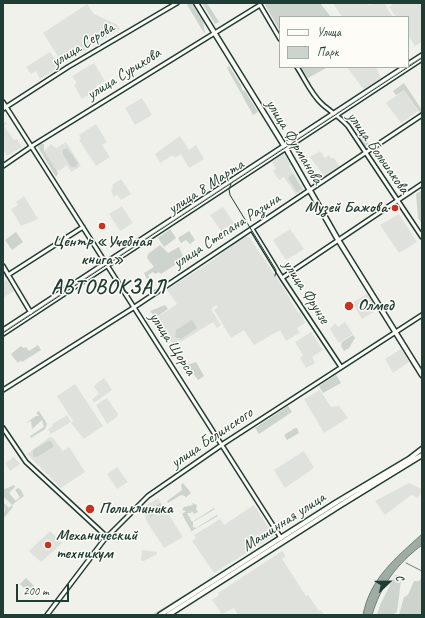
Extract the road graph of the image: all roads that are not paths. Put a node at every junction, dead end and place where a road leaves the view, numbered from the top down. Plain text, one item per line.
1 (177, 3) edge
2 (196, 3) edge
3 (259, 4) edge
4 (214, 32) junction
5 (279, 37) edge
6 (422, 55) edge
7 (422, 59) edge
8 (409, 63) edge
9 (298, 68) edge
10 (402, 68) edge
11 (408, 68) edge
12 (409, 68) edge
13 (3, 102) edge
14 (5, 108) edge
15 (334, 112) junction
16 (338, 115) junction
17 (422, 115) edge
18 (31, 146) junction
19 (285, 148) junction
20 (366, 152) junction
21 (3, 166) edge
22 (422, 184) edge
23 (310, 191) junction
24 (398, 201) junction
25 (83, 227) junction
26 (252, 229) junction
27 (422, 237) edge
28 (338, 240) junction
29 (107, 265) junction
30 (3, 266) edge
31 (8, 275) junction
32 (282, 278) junction
33 (134, 307) junction
34 (32, 313) junction
35 (422, 315) edge
36 (3, 330) edge
37 (395, 332) junction
38 (3, 334) edge
39 (341, 367) junction
40 (422, 376) edge
41 (3, 390) edge
42 (3, 428) edge
43 (222, 445) junction
44 (422, 449) edge
45 (422, 455) edge
46 (107, 537) junction
47 (282, 540) junction
48 (47, 615) edge
49 (160, 615) edge
50 (168, 615) edge

1 - 14 main road, улица Серова
2 - 4 main road, улица Фурманова
3 - 4 main road, улица Сурикова
3 - 5 main road
4 - 18 main road, улица Сурикова
4 - 19 main road, улица Фурманова
6 - 8 main road
7 - 12 main road, улица 8 Марта
9 - 15 main road, улица Большакова
10 - 15 main road, улица 8 Марта
11 - 16 main road, улица 8 Марта
13 - 14 main road, улица Щорса
14 - 18 main road, улица Щорса
15 - 16 main road, улица Большакова
15 - 19 main road, улица 8 Марта
16 - 19 main road, улица 8 Марта
16 - 20 main road, улица Большакова
17 - 20 main road, улица Степана Разина
18 - 21 main road, улица Сурикова
18 - 25 main road, улица Щорса
19 - 23 main road, улица Фурманова
19 - 29 main road, улица 8 Марта
20 - 23 main road, улица Степана Разина
20 - 24 main road, улица Большакова
22 - 24 main road
23 - 26 main road, улица Степана Разина
23 - 28 main road, улица Фурманова
24 - 27 main road, улица Большакова
24 - 28 main road
25 - 29 main road, улица Щорса
25 - 31 main road
26 - 32 main road, улица Фрунзе
26 - 33 main road, улица Степана Разина
28 - 32 main road
28 - 37 main road, улица Фурманова
29 - 33 main road, улица Щорса
29 - 34 main road, улица 8 Марта
30 - 31 main road
31 - 34 main road
32 - 39 main road, улица Фрунзе
33 - 41 main road, улица Степана Разина
33 - 43 main road, улица Щорса
34 - 36 main road, улица 8 Марта
34 - 38 main road, улица 8 Марта
35 - 37 main road, улица Белинского
37 - 39 main road, улица Белинского
37 - 40 main road, улица Фурманова
39 - 43 main road, улица Белинского
42 - 46 main road
43 - 46 main road, улица Белинского
43 - 47 main road, улица Щорса
44 - 47 main road, Машинная улица
45 - 47 main road, Машинная улица
46 - 48 main road, улица Белинского
47 - 49 main road, Машинная улица
47 - 50 main road, Машинная улица

